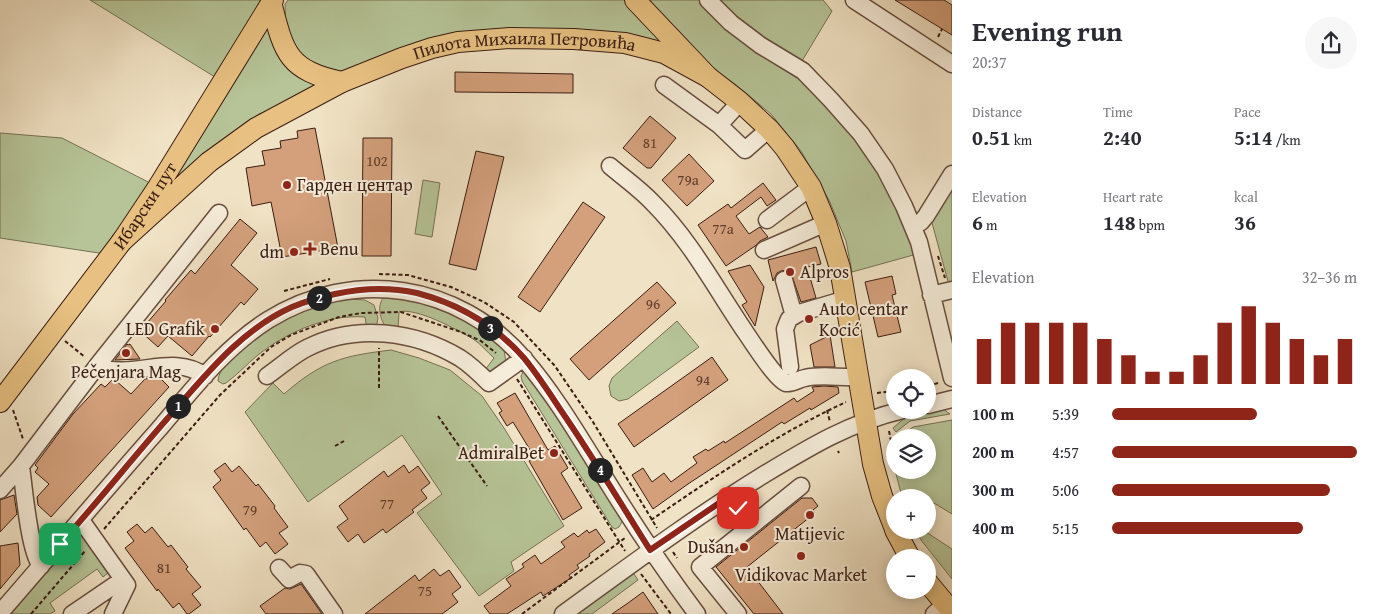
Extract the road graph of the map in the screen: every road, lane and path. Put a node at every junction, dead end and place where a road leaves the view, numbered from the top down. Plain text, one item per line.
1 (635, 0) edge
2 (708, 0) edge
3 (854, 0) edge
4 (272, 1) edge
5 (952, 64) edge
6 (708, 76) junction
7 (342, 82) junction
8 (664, 85) dead end
9 (740, 102) junction
10 (719, 125) junction
11 (769, 129) junction
12 (610, 166) dead end
13 (952, 174) edge
14 (811, 187) junction
15 (219, 213) dead end
16 (767, 220) dead end
17 (826, 223) junction
18 (913, 226) junction
19 (122, 241) junction
20 (764, 250) dead end
21 (784, 280) dead end
22 (952, 290) edge
23 (931, 294) junction
24 (846, 299) junction
25 (794, 316) junction
26 (54, 332) junction
27 (379, 333) junction
28 (517, 363) junction
29 (97, 366) junction
30 (790, 367) dead end
31 (205, 376) junction
32 (266, 376) dead end
33 (858, 377) junction
34 (952, 378) edge
35 (379, 388) dead end
36 (886, 392) edge
37 (874, 393) dead end
38 (880, 393) junction
39 (220, 395) dead end
40 (880, 398) dead end
41 (952, 399) edge
42 (2, 400) edge
43 (848, 401) dead end
44 (936, 402) edge
45 (827, 410) junction
46 (886, 415) edge
47 (438, 416) dead end
48 (864, 421) junction
49 (831, 424) dead end
50 (344, 441) dead end
51 (336, 446) dead end
52 (25, 461) junction
53 (620, 466) dead end
54 (487, 486) dead end
55 (801, 486) dead end
56 (0, 490) edge
57 (728, 497) junction
58 (886, 506) edge
59 (81, 520) junction
60 (651, 520) junction
61 (647, 523) dead end
62 (751, 526) junction
63 (659, 531) dead end
64 (626, 537) dead end
65 (94, 540) junction
66 (620, 542) junction
67 (650, 550) junction
68 (672, 550) dead end
69 (629, 556) dead end
70 (677, 558) dead end
71 (41, 566) junction
72 (279, 568) dead end
73 (639, 572) dead end
74 (122, 580) junction
75 (936, 597) edge
76 (944, 611) edge
77 (0, 614) edge
78 (31, 614) edge
79 (72, 614) edge
80 (113, 614) edge
81 (334, 614) edge
82 (522, 614) edge
83 (563, 614) edge
84 (670, 614) edge
85 (697, 614) edge
86 (738, 614) edge

1 - 6 main road, Пилота Михаила Петровића
2 - 18 street
3 - 5 street
4 - 7 main road
4 - 19 main road, Ибарски пут
6 - 7 main road, Пилота Михаила Петровића
6 - 9 main road, Пилота Михаила Петровића
7 - 19 main road, Пилота Михаила Петровића
8 - 10 street
9 - 10 street
9 - 11 main road, Пилота Михаила Петровића
10 - 11 street
11 - 14 main road, Пилота Михаила Петровића
12 - 33 street
13 - 18 street
14 - 16 street
14 - 17 main road, Пилота Михаила Петровића
15 - 29 street
17 - 20 street
17 - 24 main road, Пилота Михаила Петровића
18 - 23 street
19 - 26 main road, Ибарски пут
21 - 25 street
22 - 23 street
23 - 34 street
24 - 25 street
24 - 33 main road, Пилота Михаила Петровића
25 - 30 street
26 - 29 path
26 - 42 main road, Ибарски пут
27 - 28 street
27 - 32 street
27 - 35 path
28 - 31 street
28 - 66 path
28 - 67 street
29 - 31 street
29 - 52 street
31 - 59 street
33 - 48 main road, Пилота Михаила Петровића
36 - 38 path
37 - 38 path
38 - 40 path
39 - 65 path
41 - 44 street
42 - 52 path
43 - 45 path
45 - 49 path
45 - 60 path
46 - 48 street
47 - 54 path
48 - 57 street
48 - 58 main road, Пилота Михаила Петровића
50 - 51 path
52 - 56 street
52 - 71 street
53 - 60 path
55 - 62 street
57 - 62 street
57 - 67 street
59 - 65 street
59 - 71 street
60 - 61 path
60 - 63 path
62 - 86 street
64 - 66 path
65 - 74 street
65 - 78 path
66 - 69 path
66 - 82 path
67 - 83 street
67 - 85 street
68 - 70 path
71 - 77 street
72 - 81 street
73 - 84 path
74 - 79 street
74 - 80 street
75 - 76 main road

